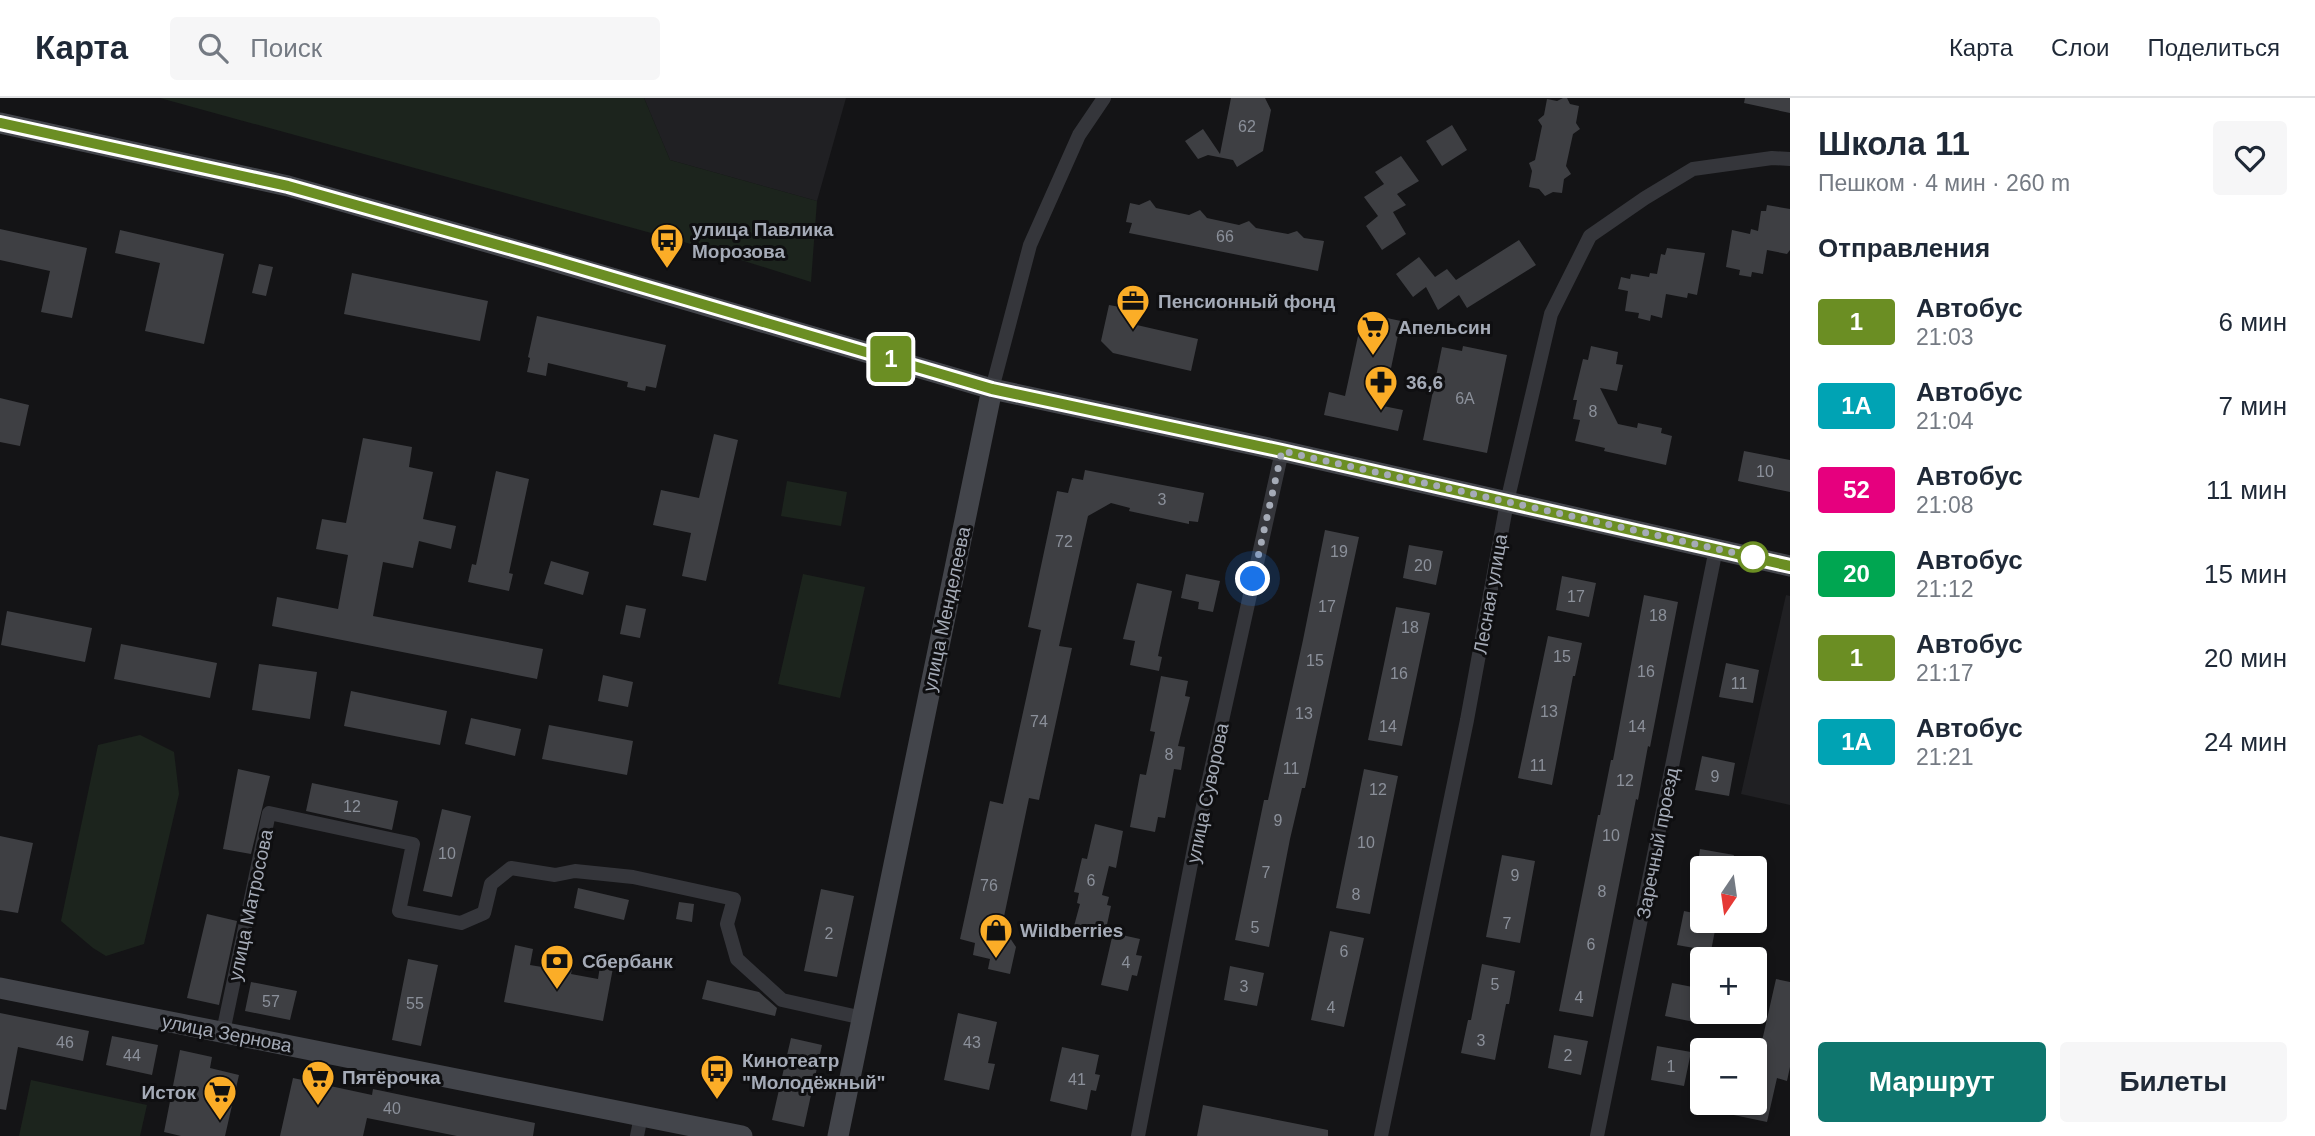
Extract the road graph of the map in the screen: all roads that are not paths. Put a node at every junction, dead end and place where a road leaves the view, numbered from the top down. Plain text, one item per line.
1 (1104, 98) edge
2 (0, 123) edge
3 (1790, 159) edge
4 (992, 389) junction
5 (1282, 451) junction
6 (1507, 502) junction
7 (1716, 549) junction
8 (1790, 566) edge
9 (0, 988) edge
10 (863, 1018) junction
11 (223, 1032) junction
12 (639, 1126) edge
13 (742, 1136) edge
14 (838, 1136) edge
15 (1138, 1136) edge
16 (1381, 1136) edge
17 (1597, 1136) edge

1 - 4 street, улица Менделеева
2 - 4 street
3 - 6 street, Лесная улица
4 - 5 street
4 - 10 street, улица Менделеева
5 - 6 street
5 - 15 street, улица Суворова
6 - 7 street
6 - 16 street, Лесная улица
7 - 8 street
7 - 17 street, Заречный проезд
9 - 11 street, улица Зернова
10 - 11 street, улица Матросова
10 - 14 street, улица Менделеева
11 - 12 street, улица Зернова
12 - 13 street, улица Зернова

